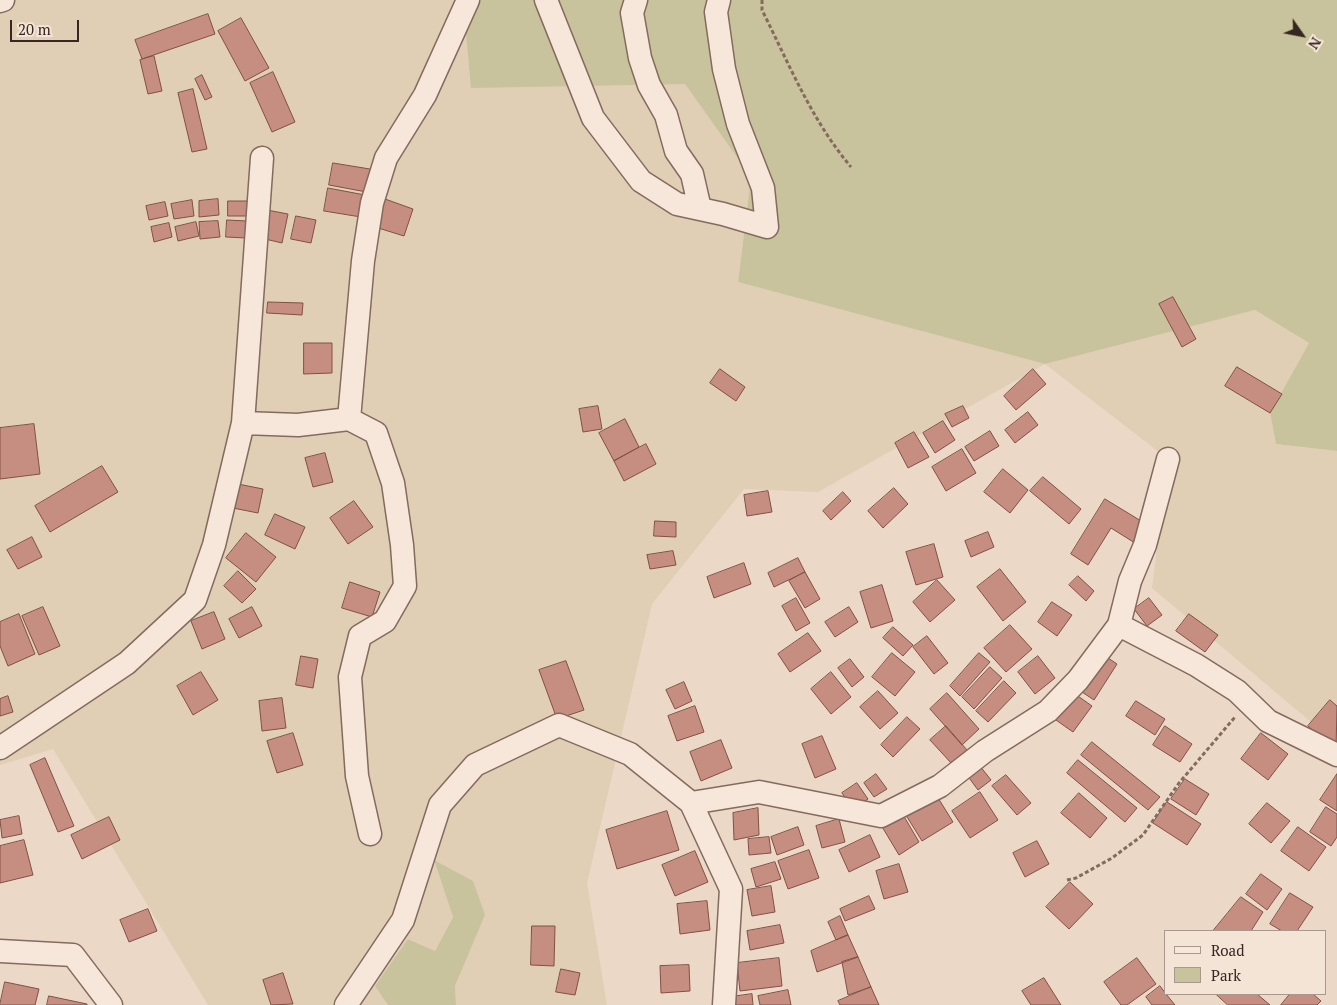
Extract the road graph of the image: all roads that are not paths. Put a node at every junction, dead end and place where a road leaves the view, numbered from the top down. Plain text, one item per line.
1 (468, 0) edge
2 (546, 0) edge
3 (636, 0) edge
4 (719, 0) edge
5 (262, 158) dead end
6 (700, 209) junction
7 (349, 419) junction
8 (243, 423) junction
9 (1168, 459) dead end
10 (1119, 625) junction
11 (0, 748) edge
12 (1337, 755) edge
13 (691, 803) junction
14 (370, 834) dead end
15 (0, 951) edge
16 (111, 1005) edge
17 (346, 1005) edge
18 (724, 1005) edge

1 - 7 street
2 - 6 street
3 - 6 street
4 - 6 street
5 - 8 street
7 - 8 street
7 - 14 street
8 - 11 street
9 - 10 street
10 - 12 street
10 - 13 street
13 - 17 street
13 - 18 street
15 - 16 street

